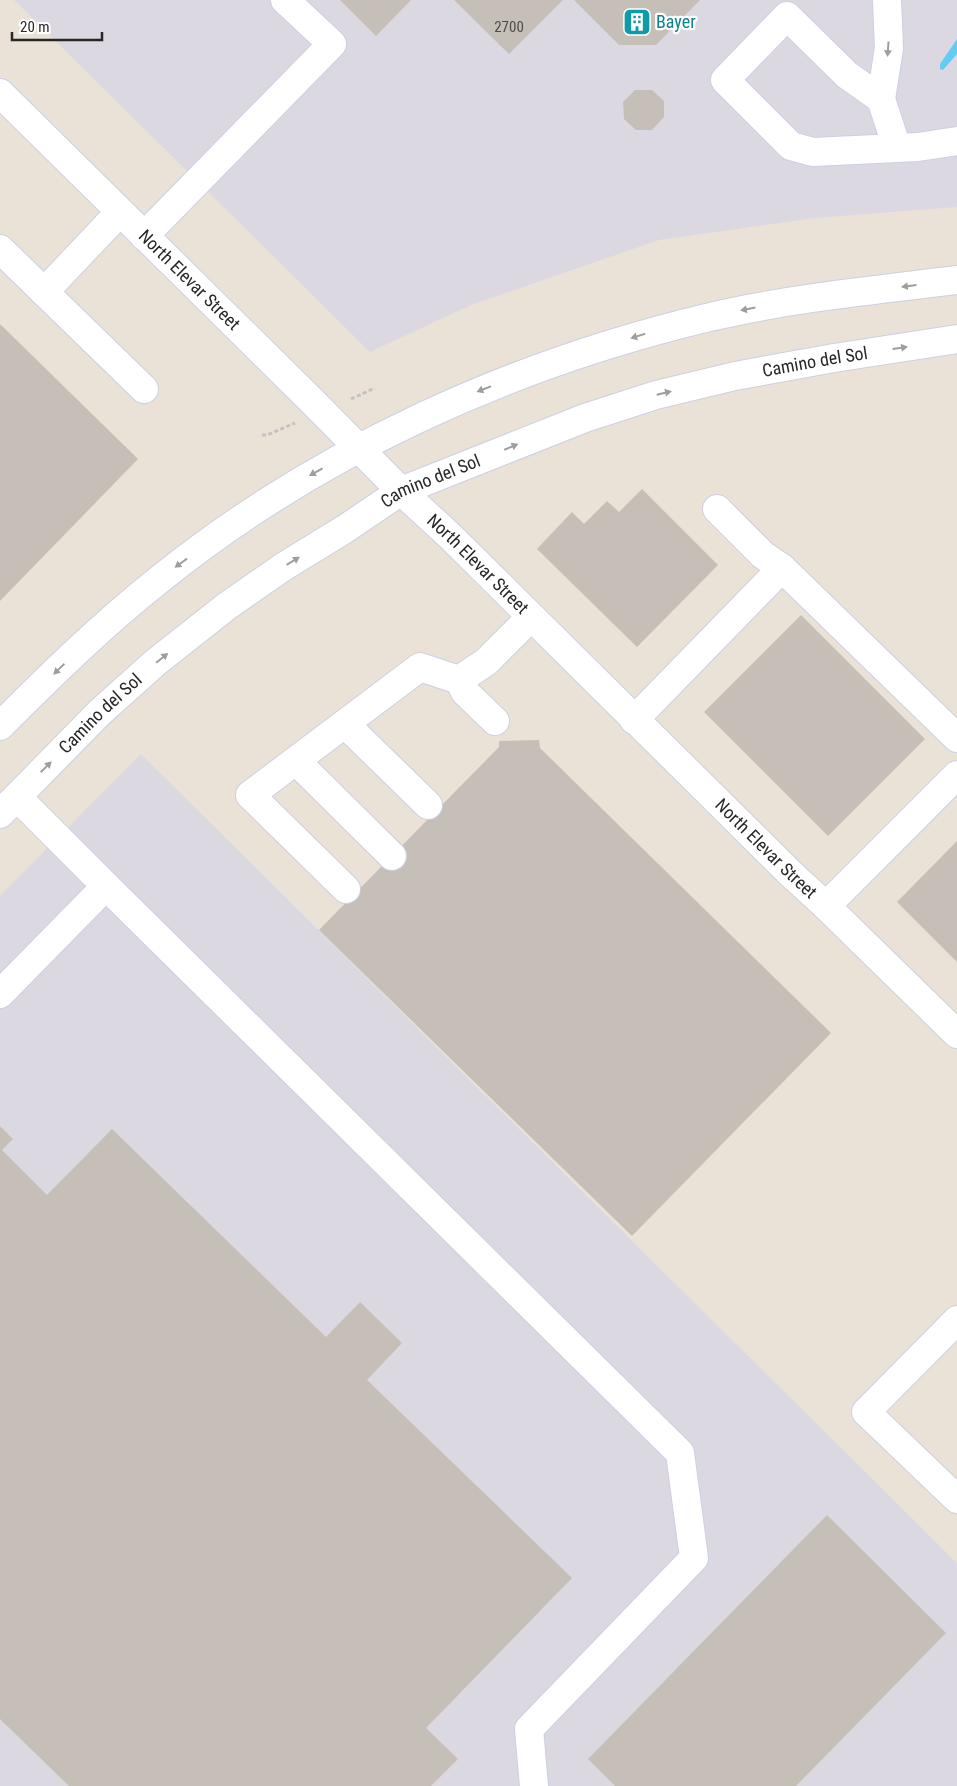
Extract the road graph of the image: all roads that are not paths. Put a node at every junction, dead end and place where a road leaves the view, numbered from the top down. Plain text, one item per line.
1 (285, 0) edge
2 (887, 0) edge
3 (0, 93) edge
4 (881, 98) junction
5 (957, 141) edge
6 (897, 148) junction
7 (120, 212) junction
8 (144, 236) junction
9 (0, 249) edge
10 (957, 280) edge
11 (44, 292) junction
12 (957, 339) edge
13 (144, 389) dead end
14 (358, 448) junction
15 (400, 491) junction
16 (717, 509) dead end
17 (782, 568) junction
18 (532, 617) junction
19 (459, 680) junction
20 (634, 720) junction
21 (495, 721) dead end
22 (345, 724) junction
23 (0, 726) edge
24 (957, 738) edge
25 (296, 761) junction
26 (957, 775) edge
27 (8, 805) edge
28 (428, 806) dead end
29 (392, 856) dead end
30 (106, 886) junction
31 (346, 889) dead end
32 (826, 906) junction
33 (0, 994) edge
34 (957, 1034) edge
35 (957, 1320) edge
36 (957, 1498) edge
37 (534, 1786) edge

1 - 8 street
2 -> 4 street
3 - 7 street, North Elevar Street
4 - 6 street
4 - 6 street
5 - 6 street
7 - 8 street, North Elevar Street
7 - 11 street
8 - 14 street, North Elevar Street
9 - 11 street
10 -> 14 street
11 - 13 street
15 -> 12 street, Camino del Sol
14 - 15 street, North Elevar Street
14 -> 23 street
15 - 18 street, North Elevar Street
27 -> 15 street, Camino del Sol
16 - 17 street
17 - 20 street
17 - 24 street
18 - 19 street
18 - 20 street, North Elevar Street
19 - 21 street
19 - 22 street
20 - 32 street, North Elevar Street
22 - 25 street
22 - 28 street
25 - 29 street
25 - 31 street
26 - 32 street
27 - 30 street
30 - 33 street
30 - 37 street
32 - 34 street, North Elevar Street
35 - 36 street

